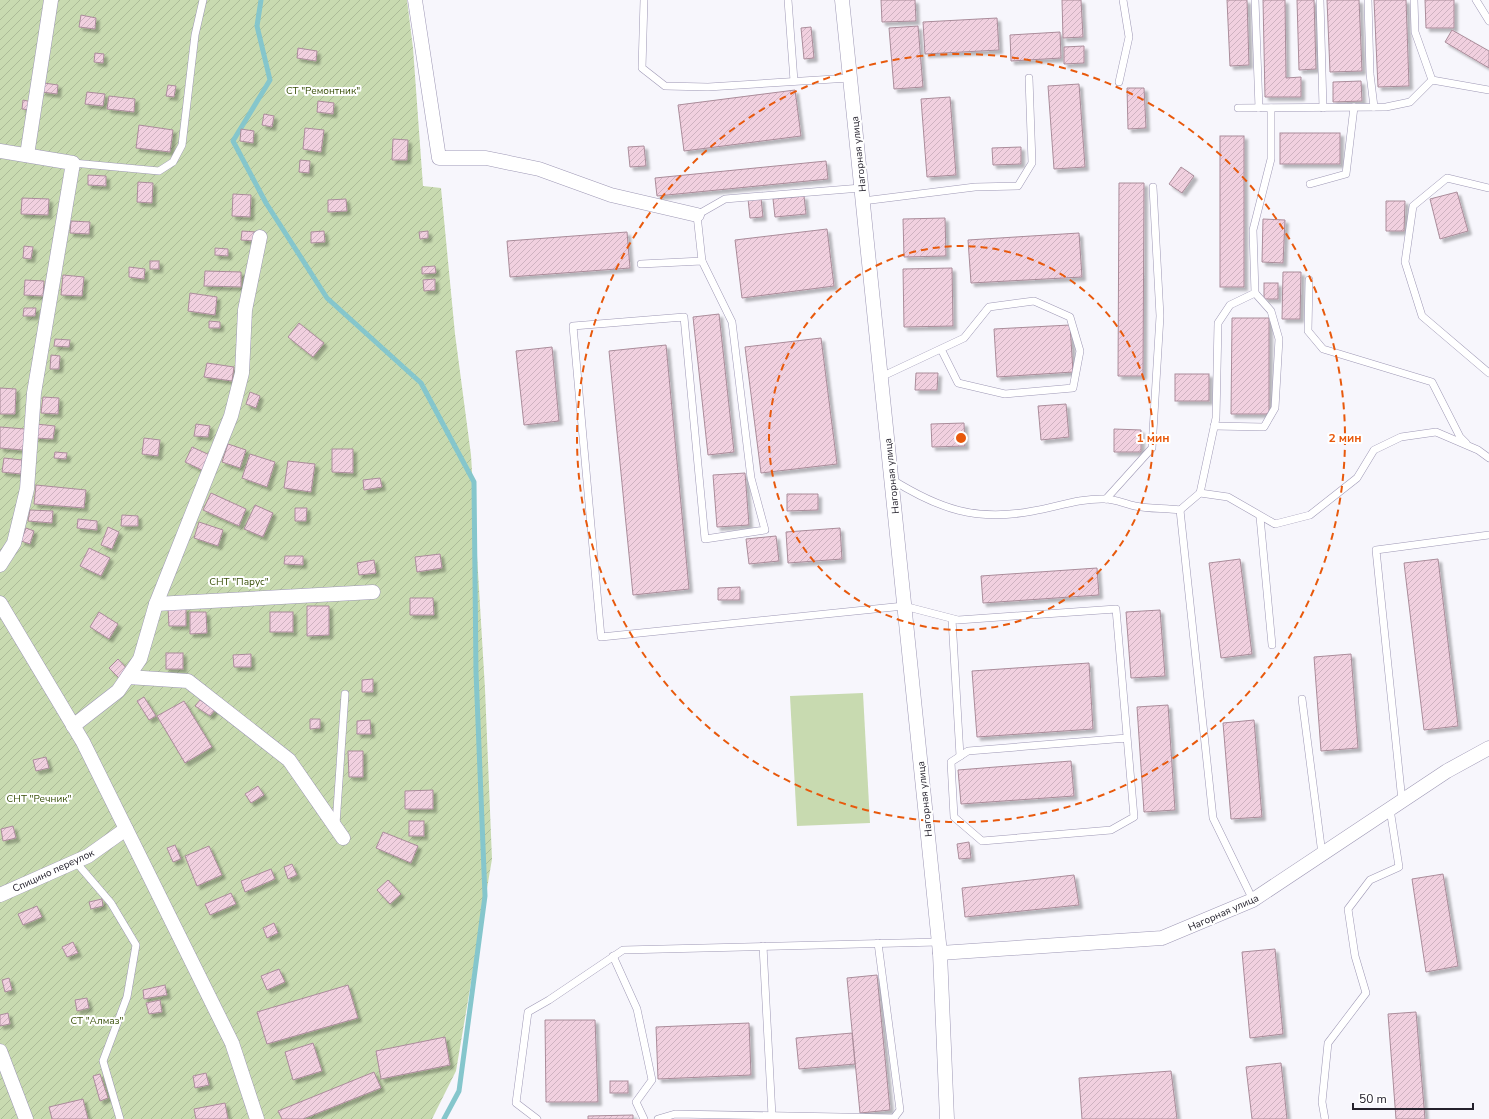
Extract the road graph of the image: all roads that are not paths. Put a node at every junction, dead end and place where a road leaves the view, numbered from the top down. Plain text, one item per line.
1 (51, 0) edge
2 (203, 0) edge
3 (415, 0) edge
4 (644, 0) edge
5 (788, 0) edge
6 (842, 0) edge
7 (1123, 0) edge
8 (1255, 0) edge
9 (1320, 0) edge
10 (1368, 0) edge
11 (1414, 0) edge
12 (1476, 0) edge
13 (1489, 21) edge
14 (850, 78) junction
15 (1029, 78) dead end
16 (1432, 80) junction
17 (794, 81) junction
18 (1120, 82) dead end
19 (1489, 90) edge
20 (1354, 107) junction
21 (1374, 107) junction
22 (1238, 108) dead end
23 (1259, 108) junction
24 (1272, 108) junction
25 (1322, 108) junction
26 (0, 151) edge
27 (27, 155) junction
28 (73, 163) junction
29 (1310, 184) dead end
30 (1153, 187) dead end
31 (1489, 188) edge
32 (862, 194) junction
33 (697, 215) junction
34 (260, 237) dead end
35 (702, 261) junction
36 (641, 264) dead end
37 (1309, 280) dead end
38 (1254, 293) junction
39 (941, 349) junction
40 (1489, 373) edge
41 (881, 377) junction
42 (1214, 426) junction
43 (1470, 447) junction
44 (1489, 458) edge
45 (891, 479) junction
46 (1200, 493) junction
47 (1106, 499) junction
48 (1180, 510) junction
49 (1260, 517) junction
50 (1489, 535) edge
51 (0, 565) edge
52 (374, 592) dead end
53 (0, 603) edge
54 (156, 604) junction
55 (904, 606) junction
56 (952, 619) junction
57 (1272, 645) dead end
58 (128, 677) junction
59 (345, 694) dead end
60 (1302, 699) dead end
61 (73, 726) junction
62 (1127, 738) junction
63 (1489, 748) edge
64 (960, 756) junction
65 (1402, 801) junction
66 (1390, 809) junction
67 (126, 829) junction
68 (339, 832) joint
69 (1322, 854) junction
70 (75, 861) junction
71 (0, 895) edge
72 (1253, 900) junction
73 (878, 943) junction
74 (763, 946) junction
75 (939, 947) junction
76 (613, 956) junction
77 (0, 1051) edge
78 (772, 1116) junction
79 (26, 1119) edge
80 (120, 1119) edge
81 (257, 1119) edge
82 (537, 1119) edge
83 (644, 1119) edge
84 (658, 1119) edge
85 (947, 1119) edge
86 (1325, 1119) edge

1 - 27 street
2 - 28 lane
3 - 33 street
4 - 17 lane
5 - 17 lane
6 - 14 street, Нагорная улица
7 - 18 lane
8 - 23 lane
9 - 25 lane
10 - 21 lane
11 - 16 lane
12 - 13 lane
14 - 17 lane
14 - 32 street, Нагорная улица
15 - 32 lane
16 - 19 lane
16 - 21 lane
20 - 21 lane
20 - 25 lane
20 - 29 lane
22 - 23 lane
23 - 24 lane
24 - 25 lane
24 - 38 lane
26 - 27 street
27 - 28 street
28 - 51 street
30 - 47 lane
31 - 40 lane
32 - 33 lane
32 - 41 street, Нагорная улица
33 - 35 lane
34 - 54 street
35 - 36 lane
35 - 55 lane
37 - 43 lane
38 - 42 lane
38 - 42 lane
39 - 39 lane
39 - 41 lane
41 - 45 street, Нагорная улица
42 - 46 lane
43 - 44 lane
43 - 49 lane
45 - 47 lane
45 - 55 street, Нагорная улица
46 - 48 lane
46 - 49 lane
47 - 48 lane
48 - 72 lane
49 - 57 lane
50 - 65 lane
52 - 54 street
53 - 61 street
54 - 58 street
55 - 56 lane
55 - 75 street, Нагорная улица
56 - 62 lane
56 - 64 lane
58 - 61 street
58 - 68 street
59 - 68 lane
60 - 69 lane
61 - 67 street
62 - 64 lane
62 - 64 lane
63 - 65 street, Нагорная улица
65 - 66 street, Нагорная улица
66 - 69 street, Нагорная улица
66 - 86 lane
67 - 70 street, Спицино переулок
67 - 81 street
69 - 72 street, Нагорная улица
70 - 71 street, Спицино переулок
70 - 80 lane
72 - 75 street, Нагорная улица
73 - 74 lane
73 - 75 lane
73 - 78 lane
74 - 76 lane
74 - 78 lane
75 - 85 street, Нагорная улица
76 - 82 lane
76 - 83 lane
77 - 79 street
78 - 84 lane

